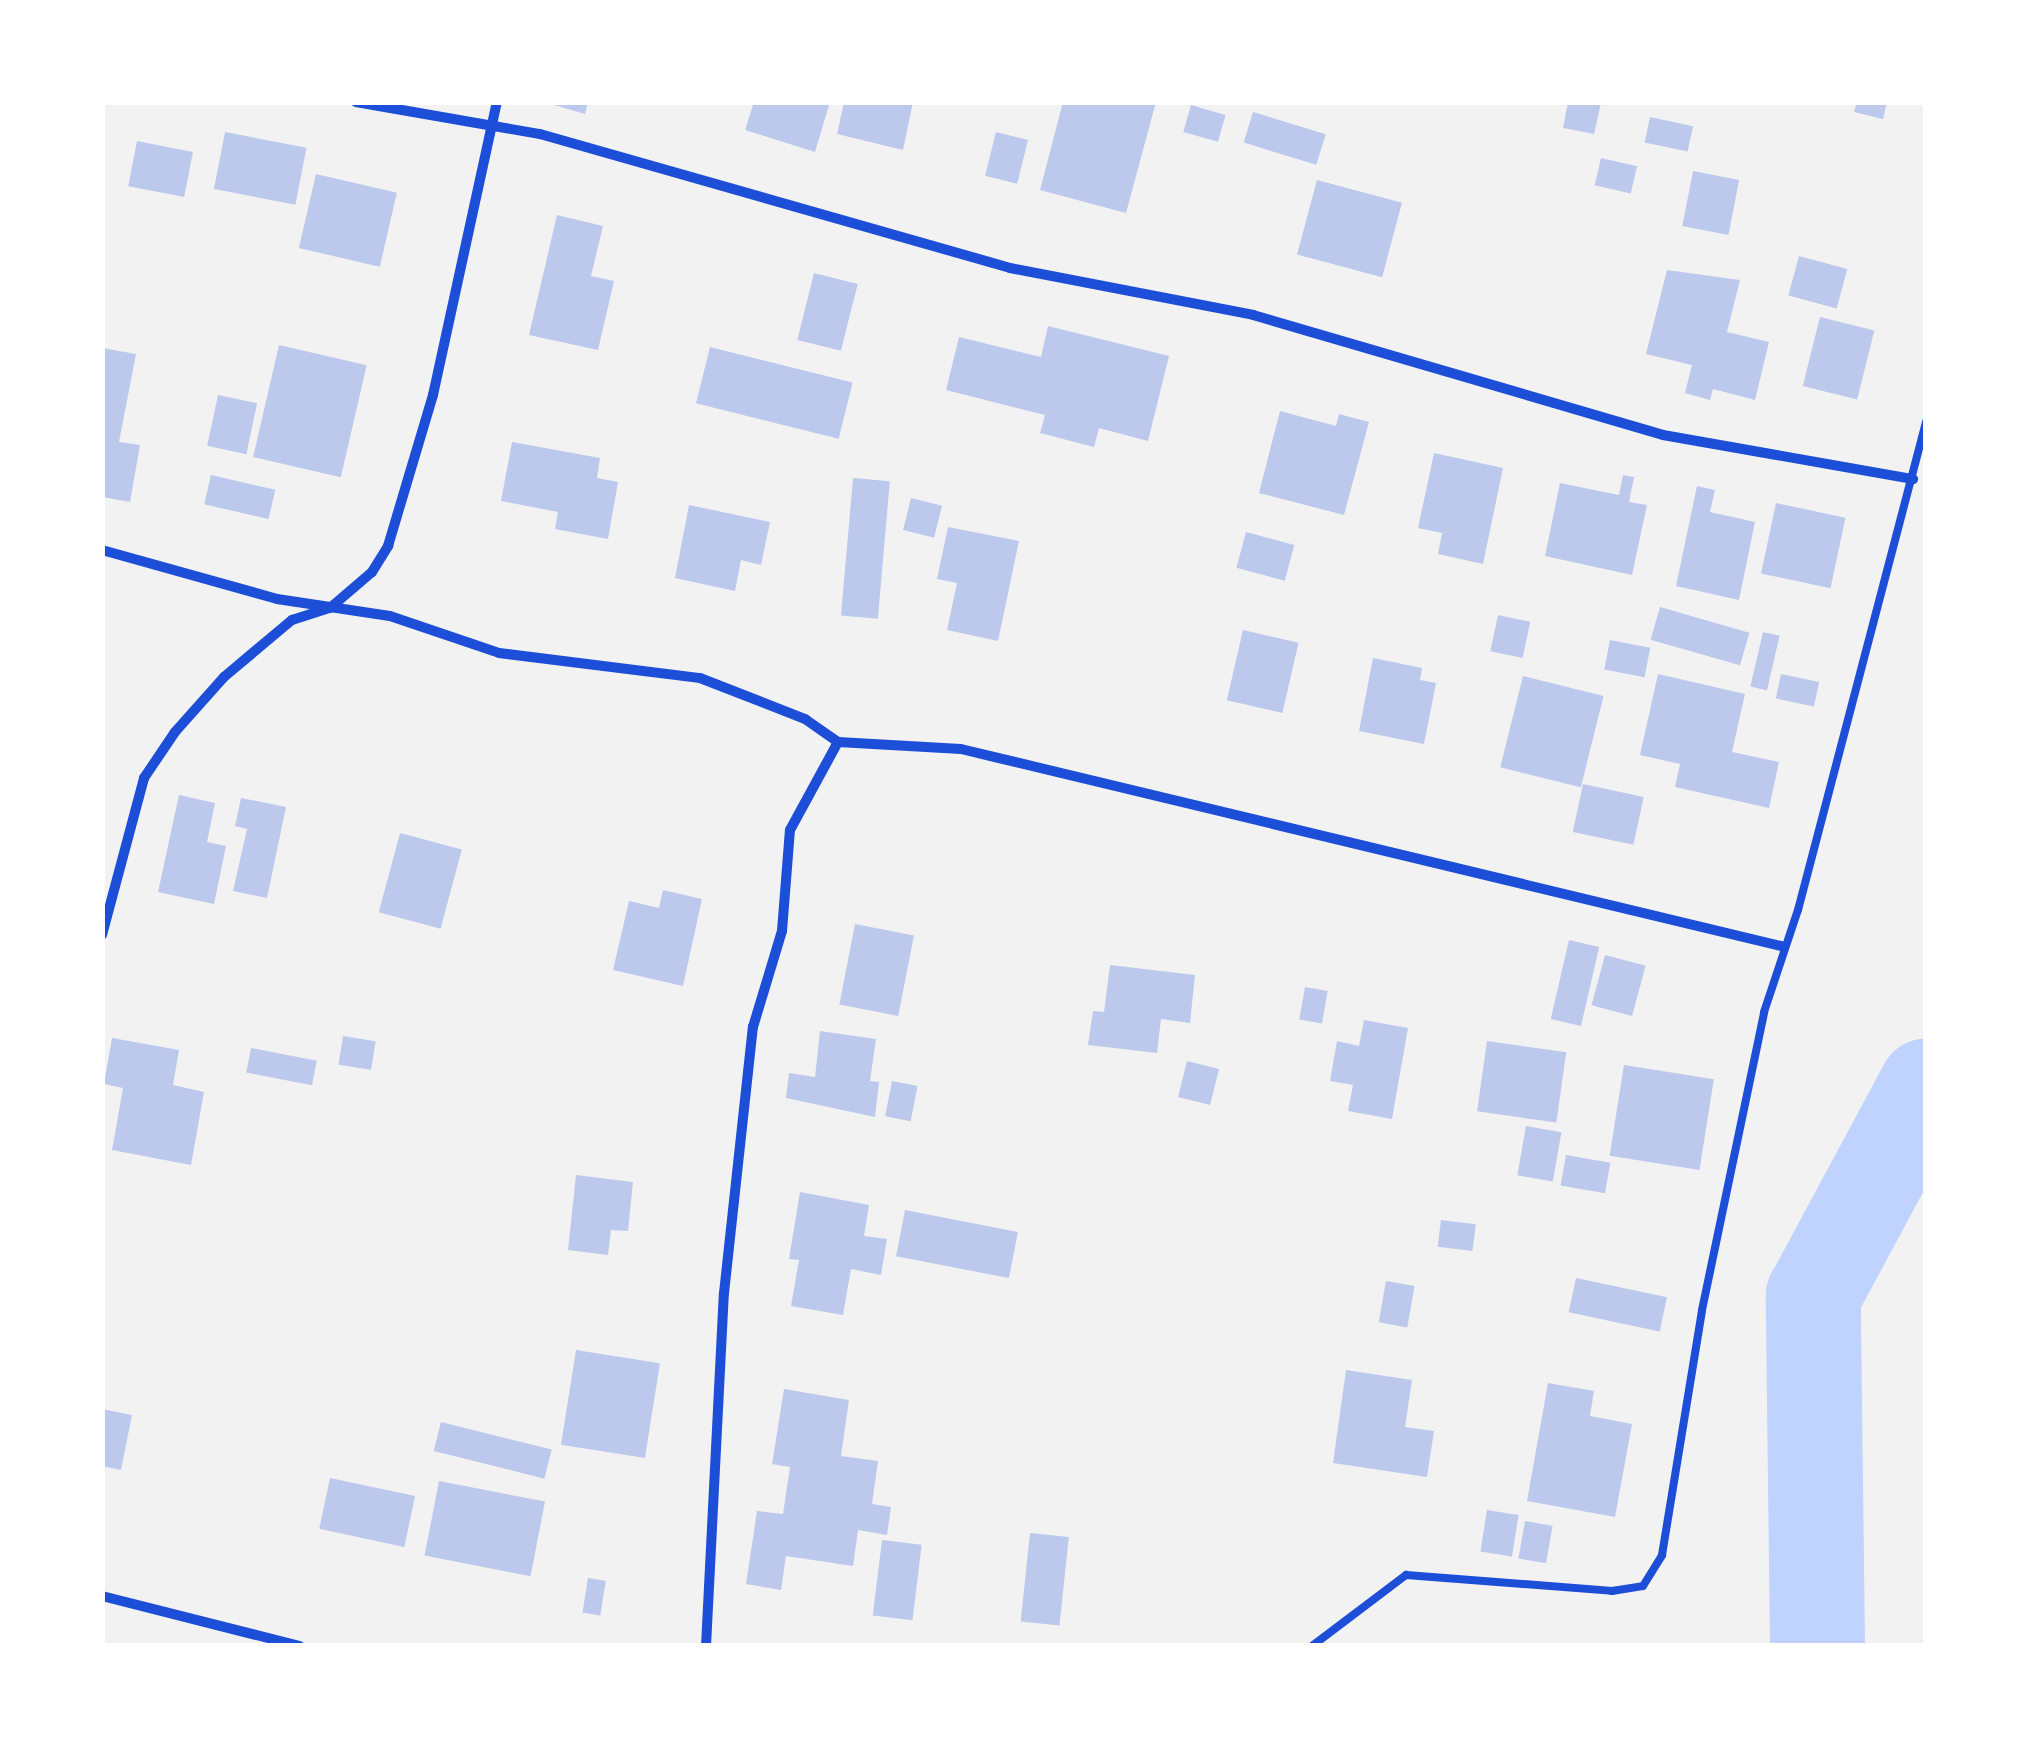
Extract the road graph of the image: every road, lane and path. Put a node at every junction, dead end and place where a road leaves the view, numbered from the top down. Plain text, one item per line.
1 (356, 102) edge
2 (497, 102) edge
3 (492, 124) junction
4 (1926, 422) edge
5 (1913, 479) junction
6 (102, 550) edge
7 (330, 608) junction
8 (838, 742) junction
9 (102, 935) edge
10 (1780, 946) junction
11 (102, 1596) edge
12 (300, 1646) edge
13 (706, 1646) edge
14 (1312, 1646) edge

1 - 3 street
2 - 3 street
3 - 5 street
3 - 7 street
4 - 5 lane
5 - 10 lane
6 - 7 street
7 - 8 street
7 - 9 street
8 - 10 street
8 - 13 street
10 - 14 lane
11 - 12 street

